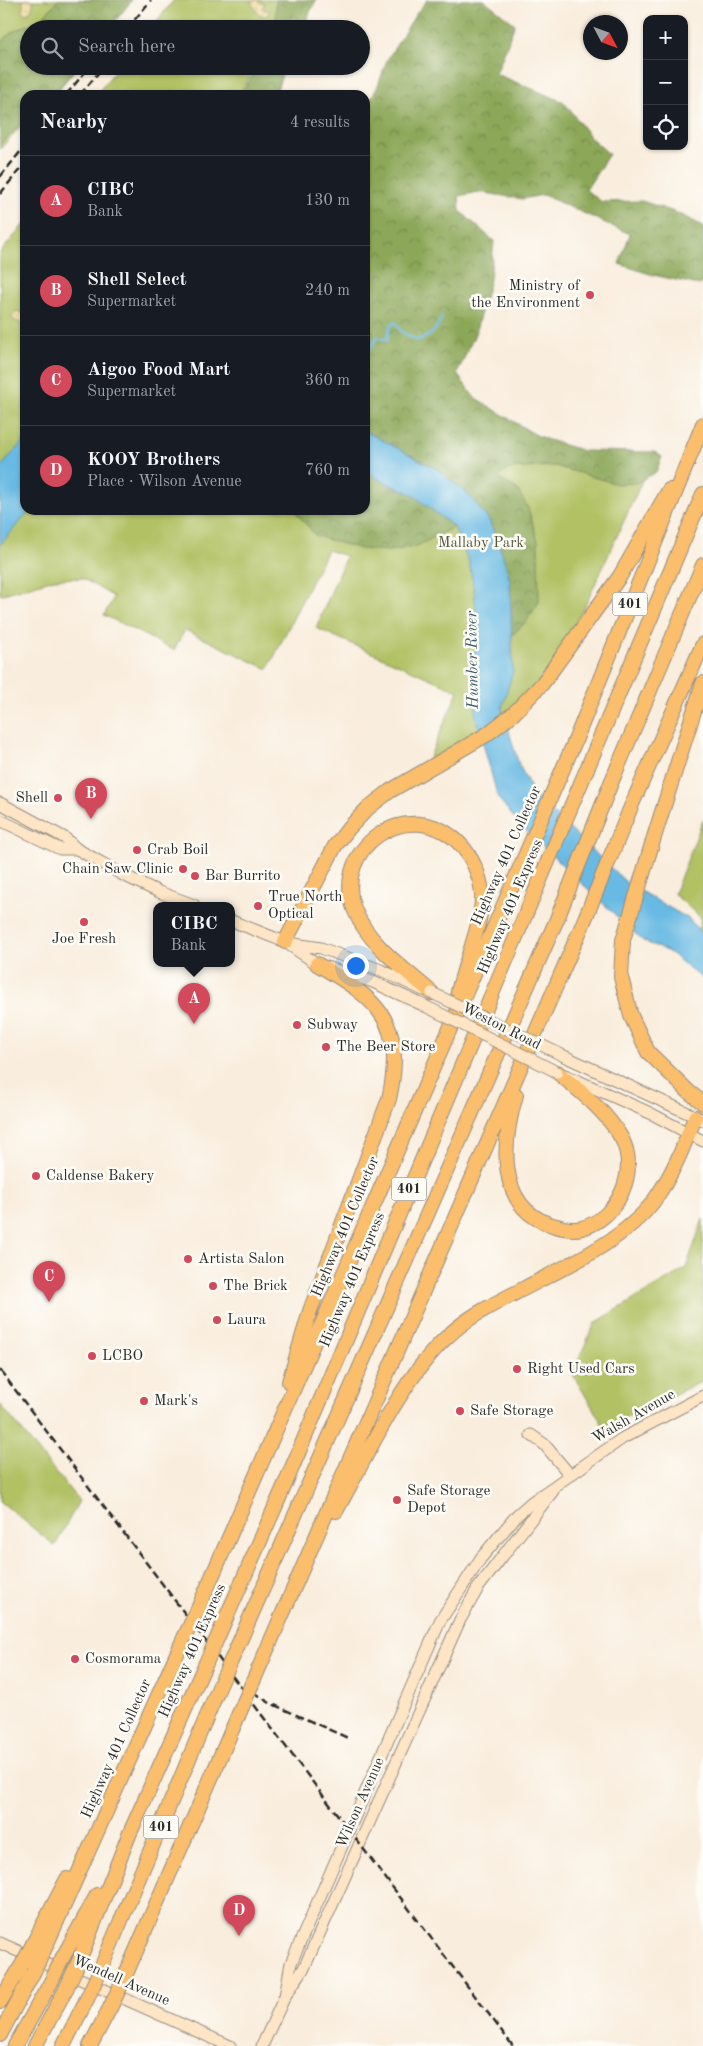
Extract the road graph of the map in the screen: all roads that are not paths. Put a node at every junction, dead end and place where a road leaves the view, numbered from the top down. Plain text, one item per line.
1 (703, 424) edge
2 (685, 466) junction
3 (703, 494) edge
4 (703, 565) edge
5 (703, 644) edge
6 (703, 683) edge
7 (0, 803) edge
8 (0, 820) edge
9 (77, 849) junction
10 (186, 902) edge
11 (235, 922) edge
12 (285, 942) junction
13 (317, 964) junction
14 (428, 1000) junction
15 (449, 1029) junction
16 (535, 1034) junction
17 (557, 1072) junction
18 (703, 1103) edge
19 (699, 1119) edge
20 (689, 1133) junction
21 (703, 1140) edge
22 (703, 1396) edge
23 (531, 1435) dead end
24 (269, 1447) junction
25 (570, 1475) junction
26 (558, 1484) junction
27 (297, 1584) junction
28 (460, 1620) joint
29 (440, 1621) joint
30 (129, 1835) junction
31 (0, 1943) edge
32 (38, 1947) junction
33 (285, 1996) junction
34 (0, 2002) edge
35 (0, 2035) edge
36 (15, 2046) edge
37 (35, 2046) edge
38 (63, 2046) edge
39 (90, 2046) edge
40 (230, 2046) edge
41 (262, 2046) edge

1 - 2 highway, Highway 401 Collector / 401
2 - 12 highway
2 - 15 highway, Highway 401 Collector / 401
3 - 30 highway, Highway 401 Express / 401, bridge
4 - 38 highway, 401, bridge
5 - 16 highway, 401
6 - 18 highway
7 - 9 main road
8 - 9 main road
9 - 10 main road
11 - 12 main road, Weston Road
12 - 13 main road, Weston Road
12 - 14 main road, Weston Road
13 - 14 main road, Weston Road
13 - 24 highway
14 - 15 highway
14 - 17 main road, Weston Road, bridge
14 - 19 main road, Weston Road, bridge
15 - 24 highway, Highway 401 Collector / 401
16 - 17 highway
16 - 27 highway, 401
17 - 20 main road, Weston Road
19 - 20 highway
20 - 21 main road, Weston Road
20 - 27 highway
22 - 25 main road, Walsh Avenue
23 - 25 main road
24 - 32 highway, Highway 401 Collector / 401, bridge
25 - 26 main road, Walsh Avenue
26 - 28 main road, Walsh Avenue
26 - 29 main road, Walsh Avenue
27 - 39 highway, 401, bridge
28 - 33 main road, Wilson Avenue
29 - 33 main road, Wilson Avenue
30 - 36 highway, bridge
30 - 37 highway, Highway 401 Express / 401, bridge
31 - 40 main road, Wendell Avenue
32 - 34 highway, bridge
32 - 35 highway, bridge
33 - 41 main road, Wilson Avenue

